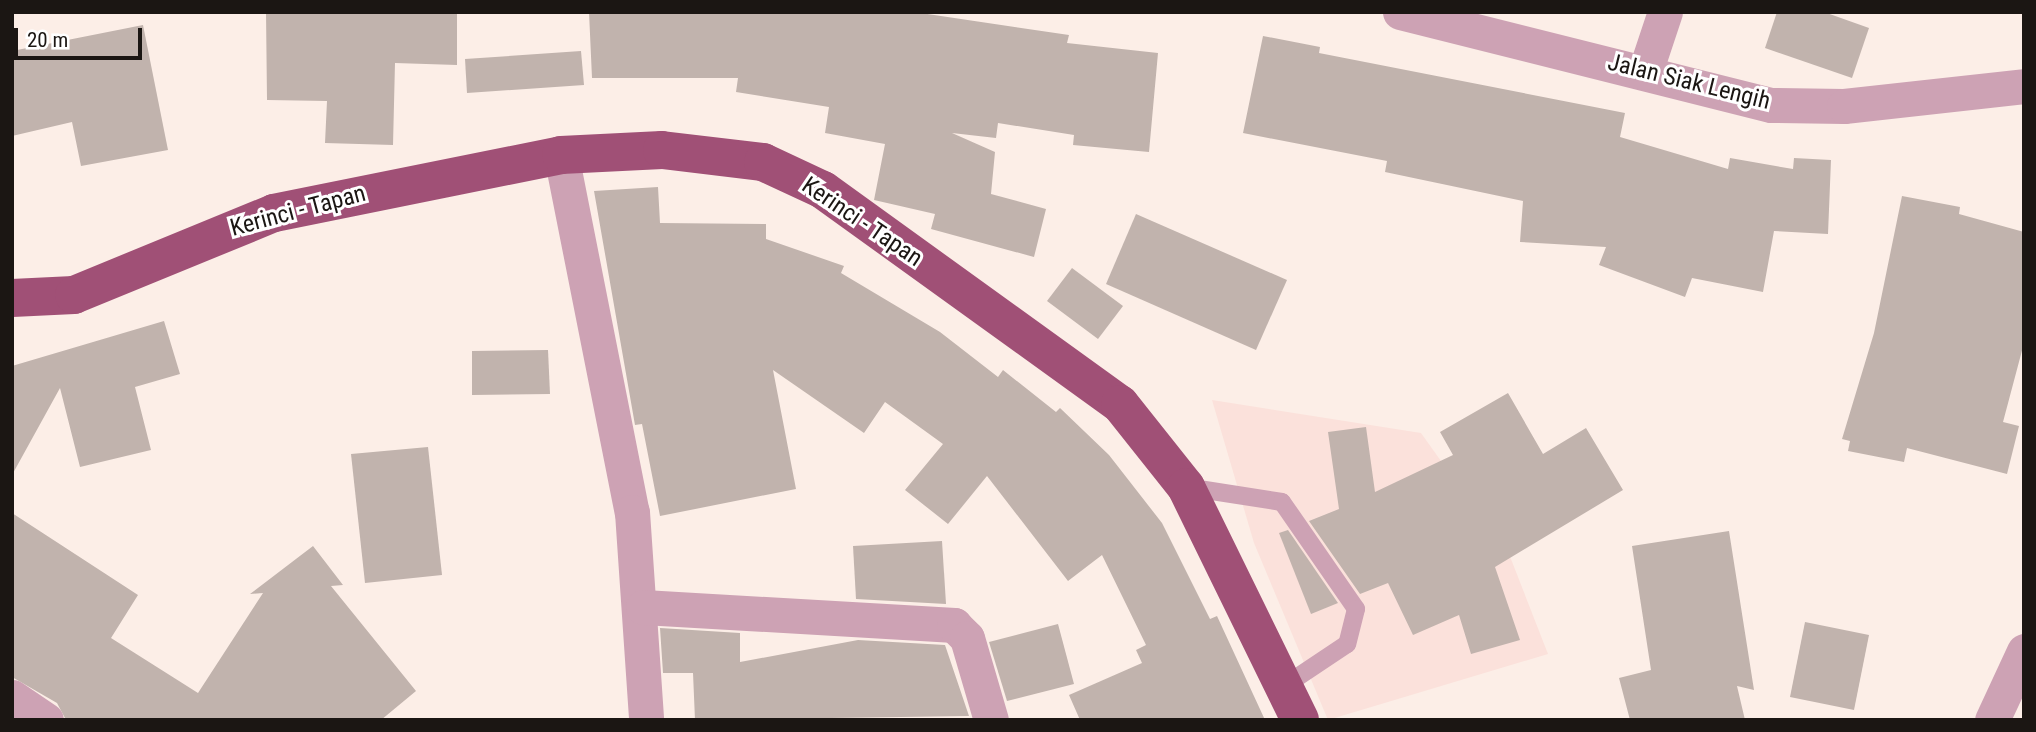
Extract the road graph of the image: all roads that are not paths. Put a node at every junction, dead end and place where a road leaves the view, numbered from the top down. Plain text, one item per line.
1 (1400, 12) edge
2 (1665, 12) edge
3 (1645, 72) junction
4 (2024, 86) edge
5 (561, 155) junction
6 (12, 299) edge
7 (1186, 487) junction
8 (643, 607) junction
9 (2024, 651) edge
10 (1284, 686) junction
11 (12, 697) edge
12 (46, 720) edge
13 (646, 720) edge
14 (991, 720) edge
15 (1300, 720) edge
16 (1992, 720) edge

1 - 3 street, Jalan Siak Lengih
2 - 3 street
3 - 4 street, Jalan Siak Lengih
5 - 6 highway, Kerinci - Tapan
5 - 7 highway, Kerinci - Tapan
5 - 8 street
7 - 10 highway, Kerinci - Tapan
7 - 10 lane
8 - 13 street
8 - 14 street
9 - 16 street
10 - 15 highway, Kerinci - Tapan
11 - 12 street

